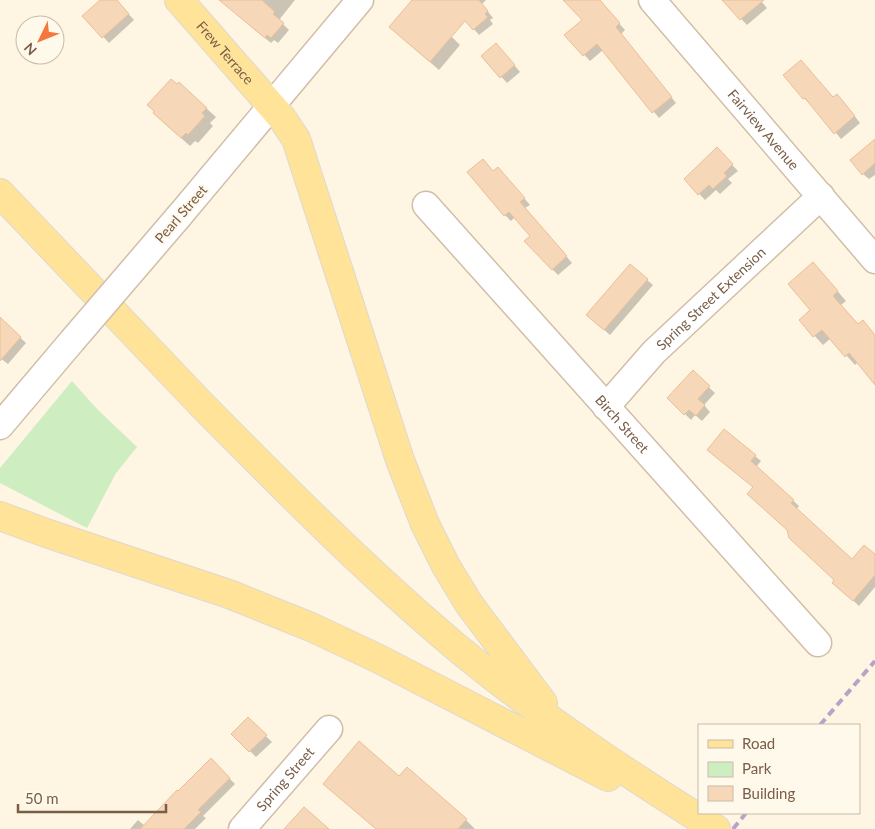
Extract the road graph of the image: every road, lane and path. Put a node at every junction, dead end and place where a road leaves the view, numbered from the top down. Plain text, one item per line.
1 (179, 0) edge
2 (360, 0) edge
3 (652, 0) edge
4 (272, 106) junction
5 (0, 193) edge
6 (821, 196) junction
7 (426, 205) dead end
8 (875, 260) edge
9 (606, 407) junction
10 (0, 426) edge
11 (0, 516) edge
12 (818, 643) dead end
13 (558, 725) junction
14 (329, 729) dead end
15 (666, 798) junction
16 (242, 829) edge
17 (716, 829) edge

1 - 4 main road, Frew Terrace
2 - 4 street, Pearl Street
3 - 6 street, Fairview Avenue
4 - 10 street, Pearl Street, bridge
4 - 13 main road, Frew Terrace
5 - 13 main road
6 - 8 street, Fairview Avenue
6 - 9 street, Spring Street Extension
7 - 9 street, Birch Street
9 - 12 street, Birch Street
11 - 15 main road
13 - 15 main road
14 - 16 street, Spring Street
15 - 17 main road

